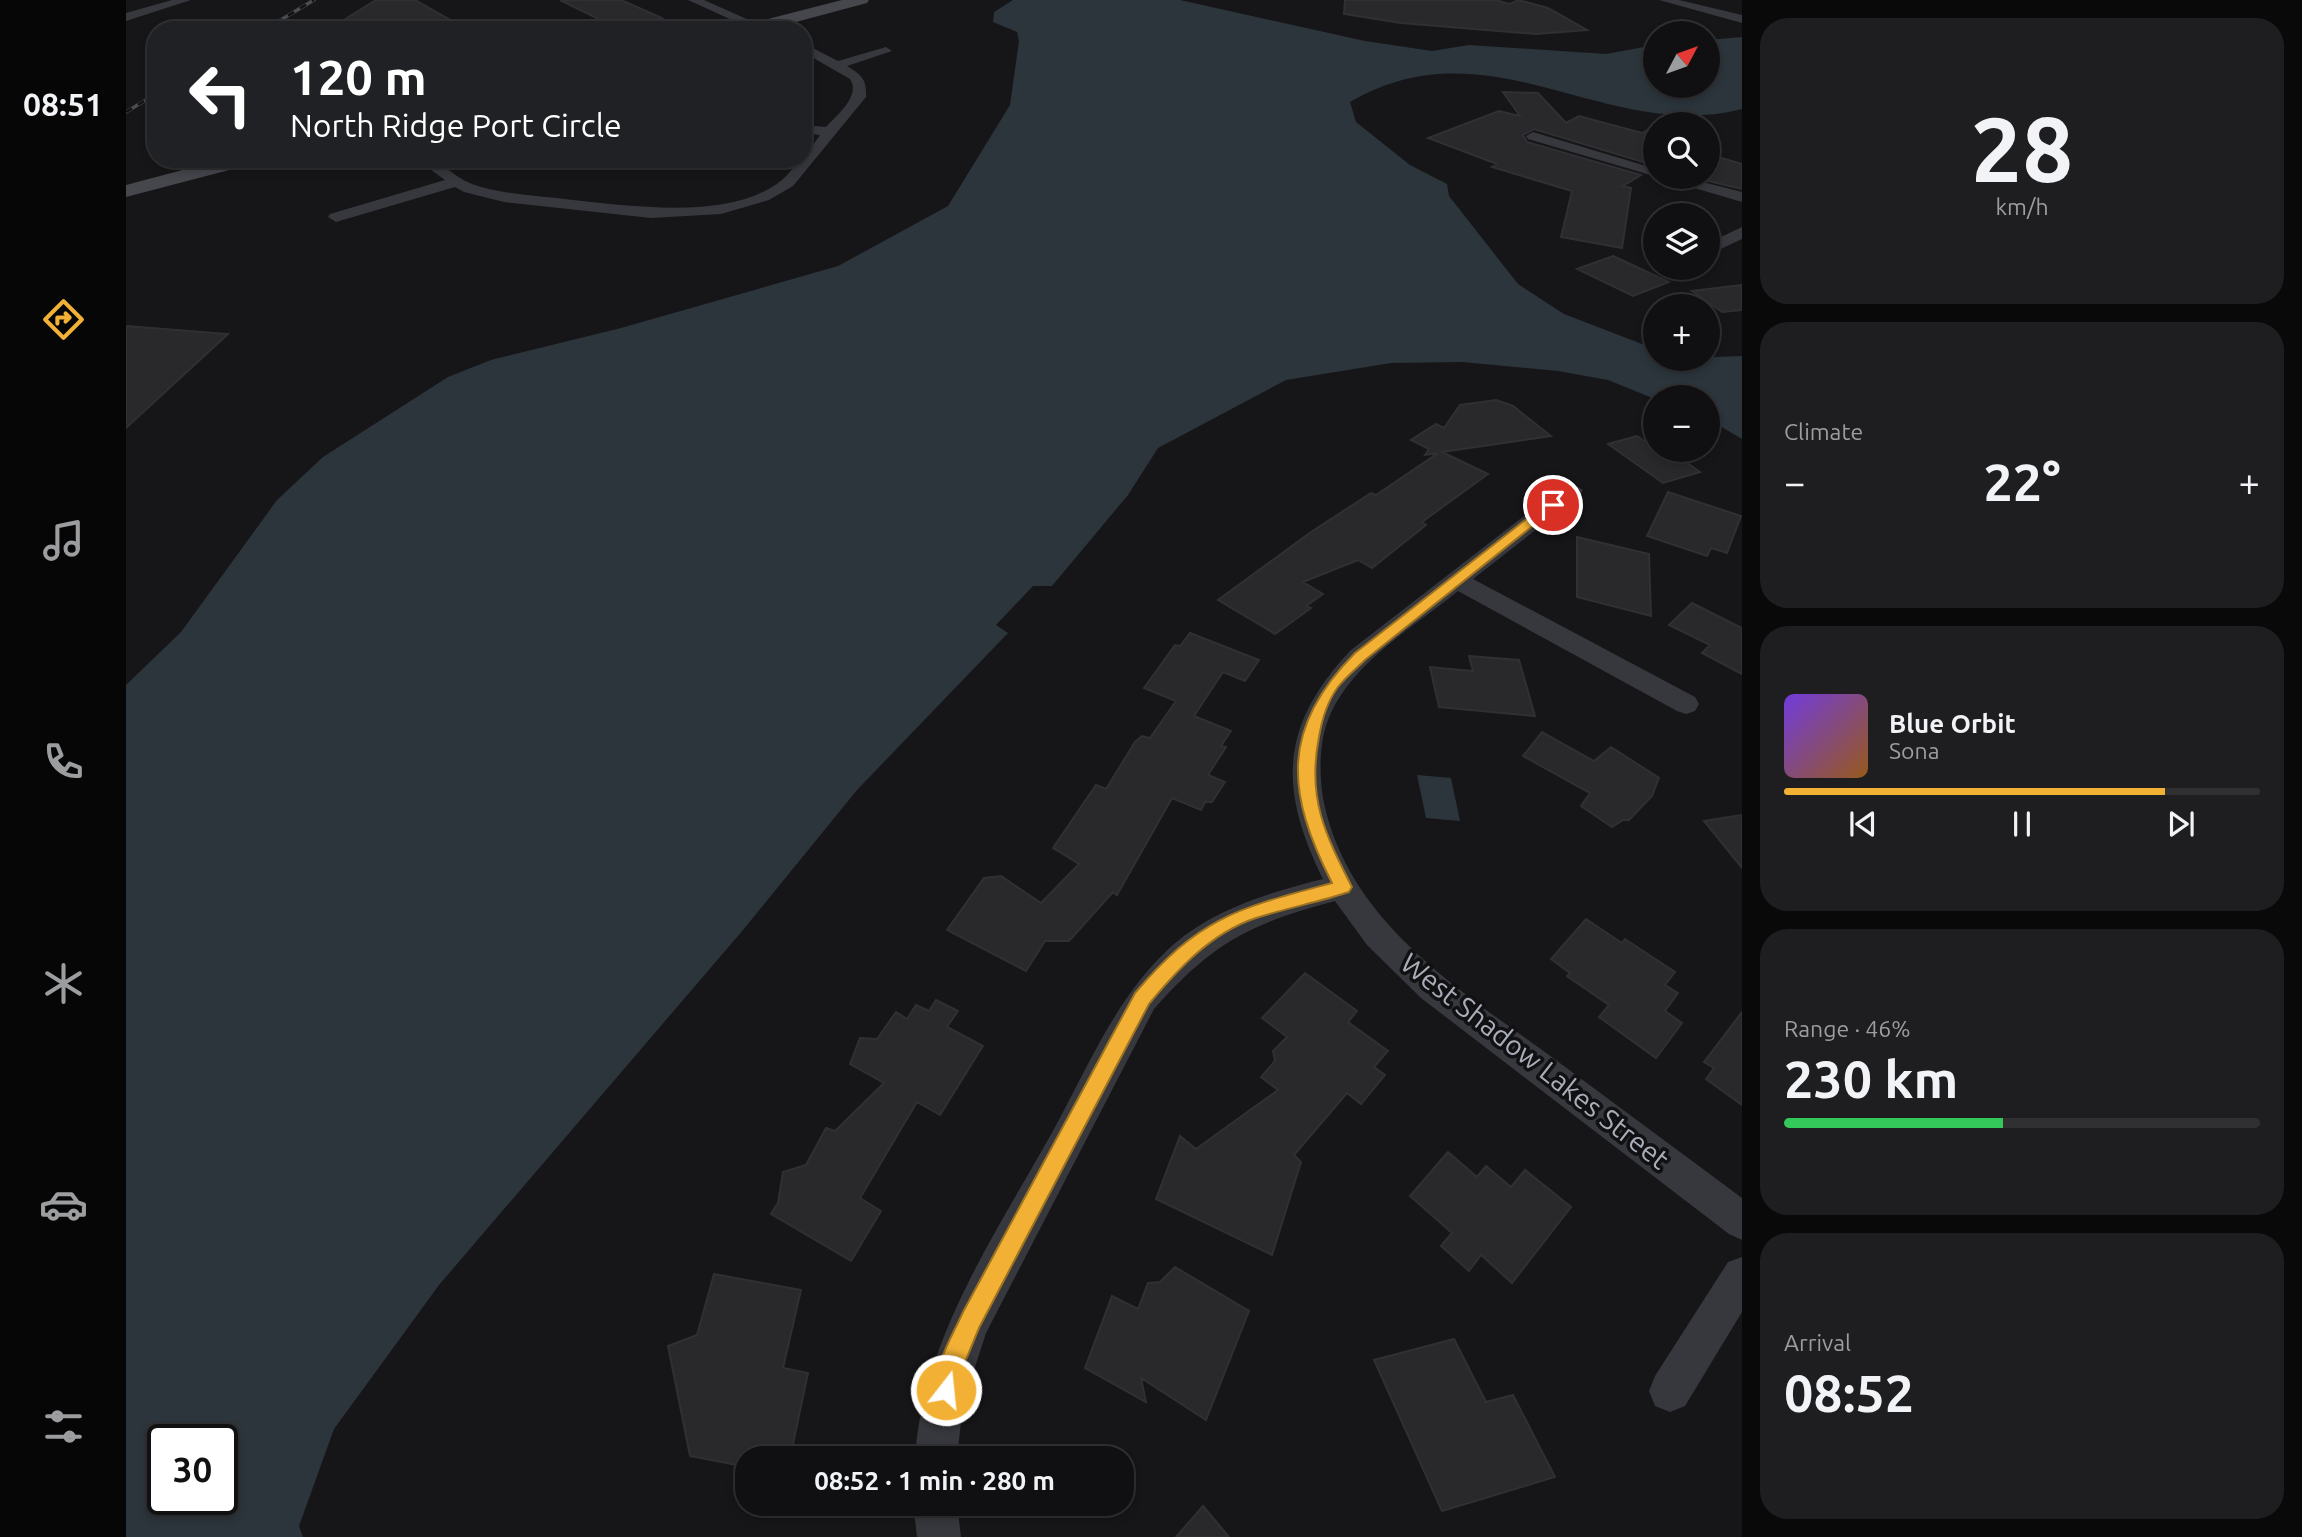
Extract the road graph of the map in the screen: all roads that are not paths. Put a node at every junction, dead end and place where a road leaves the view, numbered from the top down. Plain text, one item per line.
1 (185, 0) edge
2 (694, 0) edge
3 (860, 0) edge
4 (1665, 0) edge
5 (126, 17) edge
6 (1742, 19) edge
7 (739, 21) edge
8 (785, 21) edge
9 (886, 51) dead end
10 (812, 52) edge
11 (838, 65) junction
12 (812, 130) edge
13 (831, 132) junction
14 (1533, 135) dead end
15 (812, 155) edge
16 (214, 168) edge
17 (436, 168) edge
18 (801, 168) edge
19 (1643, 170) edge
20 (456, 182) junction
21 (1712, 189) edge
22 (126, 191) edge
23 (1742, 197) edge
24 (336, 217) dead end
25 (1742, 232) edge
26 (1720, 244) edge
27 (1572, 489) dead end
28 (1457, 580) junction
29 (1685, 704) dead end
30 (1343, 887) junction
31 (1742, 1221) edge
32 (1742, 1276) edge
33 (1670, 1391) dead end
34 (936, 1446) edge
35 (937, 1516) edge
36 (939, 1537) edge

1 - 5 street
2 - 7 street
3 - 8 main road
4 - 6 street
9 - 11 street
10 - 11 street
11 - 13 street
12 - 13 street
13 - 15 street
14 - 19 street
16 - 22 main road
17 - 20 street
18 - 20 street
20 - 24 street
21 - 23 street
25 - 26 street
27 - 28 street, West Shadow Lakes Street
28 - 29 street
28 - 30 street, West Shadow Lakes Street
30 - 31 street, West Shadow Lakes Street
30 - 34 street
32 - 33 street
35 - 36 street

